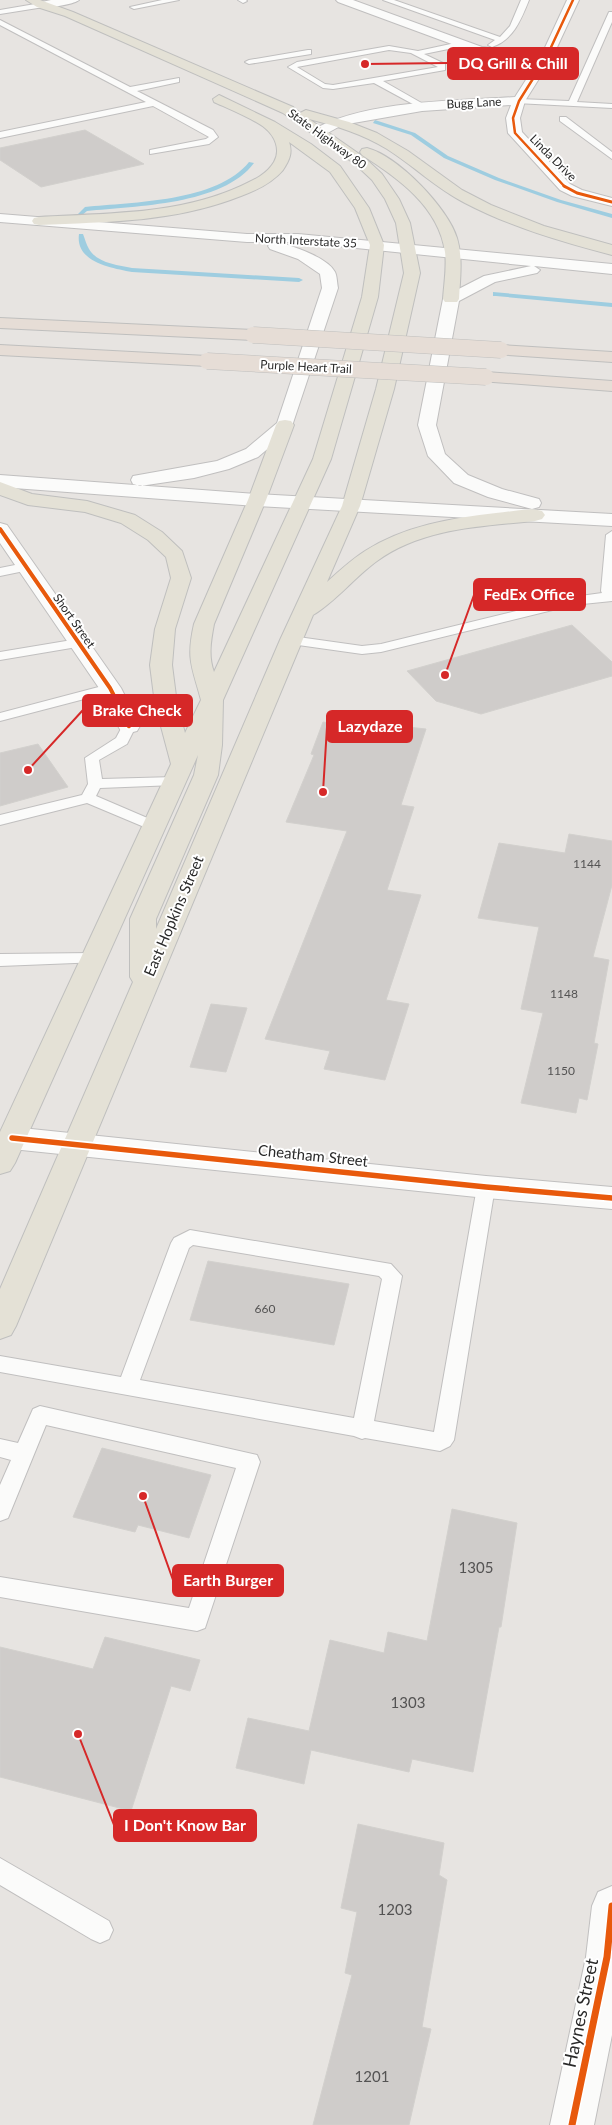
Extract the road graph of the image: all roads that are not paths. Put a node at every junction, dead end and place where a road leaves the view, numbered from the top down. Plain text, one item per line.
1 (73, 0) edge
2 (175, 0) edge
3 (342, 0) edge
4 (387, 0) edge
5 (525, 0) edge
6 (573, 0) edge
7 (36, 3) edge
8 (134, 7) dead end
9 (0, 12) edge
10 (612, 14) edge
11 (0, 22) edge
12 (610, 23) edge
13 (64, 26) dead end
14 (502, 40) junction
15 (600, 41) junction
16 (612, 42) edge
17 (460, 44) junction
18 (480, 50) junction
19 (315, 51) dead end
20 (417, 53) junction
21 (546, 58) junction
22 (250, 62) dead end
23 (149, 63) dead end
24 (160, 73) dead end
25 (377, 81) junction
26 (180, 82) joint
27 (129, 90) junction
28 (211, 95) dead end
29 (519, 101) junction
30 (573, 102) junction
31 (154, 103) junction
32 (612, 106) edge
33 (422, 107) junction
34 (288, 110) junction
35 (562, 119) dead end
36 (338, 122) junction
37 (270, 124) junction
38 (318, 132) junction
39 (0, 135) edge
40 (153, 152) dead end
41 (609, 152) edge
42 (612, 202) edge
43 (0, 218) edge
44 (39, 221) junction
45 (247, 238) junction
46 (376, 245) junction
47 (409, 249) junction
48 (612, 250) edge
49 (453, 253) junction
50 (611, 269) edge
51 (451, 300) junction
52 (0, 323) edge
53 (0, 350) edge
54 (612, 357) edge
55 (612, 386) edge
56 (285, 425) junction
57 (0, 481) edge
58 (91, 487) junction
59 (0, 488) edge
60 (257, 500) junction
61 (302, 503) junction
62 (351, 506) junction
63 (536, 515) junction
64 (582, 518) junction
65 (612, 520) edge
66 (0, 529) edge
67 (612, 535) edge
68 (25, 567) junction
69 (0, 572) edge
70 (612, 596) edge
71 (302, 614) junction
72 (291, 640) junction
73 (78, 643) junction
74 (0, 656) edge
75 (110, 688) junction
76 (212, 699) junction
77 (0, 717) edge
78 (129, 726) joint
79 (179, 773) junction
80 (95, 784) junction
81 (88, 798) junction
82 (0, 820) edge
83 (154, 826) junction
84 (94, 958) junction
85 (0, 960) edge
86 (142, 991) junction
87 (78, 1144) junction
88 (6, 1150) edge
89 (486, 1187) junction
90 (612, 1198) edge
91 (0, 1326) edge
92 (0, 1364) edge
93 (127, 1387) junction
94 (362, 1430) junction
95 (0, 1448) edge
96 (24, 1454) junction
97 (0, 1511) edge
98 (0, 1587) edge
99 (0, 1871) edge
100 (612, 1906) edge
101 (100, 1930) dead end
102 (610, 1957) edge
103 (572, 2125) edge

1 - 7 main road
2 - 8 lane
3 - 17 main road
4 - 14 lane
5 - 14 lane
6 - 21 main road, Bugg Lane
7 - 9 lane
7 - 13 main road
7 - 34 main road, State Highway 80
10 - 12 lane
11 - 27 lane
12 - 15 lane
14 - 18 lane
15 - 16 lane
15 - 30 lane
17 - 18 main road
17 - 20 lane
18 - 21 main road
19 - 22 lane
20 - 25 lane
20 - 25 lane
21 - 29 main road, Bugg Lane
23 - 38 main road
24 - 26 main road
25 - 33 lane
26 - 27 lane
27 - 31 lane
28 - 37 main road, State Highway 80
29 - 30 lane
29 - 33 main road, Bugg Lane
29 - 42 main road, Linda Drive
30 - 32 lane
31 - 39 lane
31 - 40 lane
33 - 36 main road, Bugg Lane
34 - 36 main road
34 - 38 main road, State Highway 80
35 - 41 lane
36 - 38 main road, Bugg Lane
36 - 48 main road
37 - 44 main road
37 - 46 main road, State Highway 80
38 - 47 main road, State Highway 80
38 - 49 main road
43 - 44 main road, North Interstate 35
44 - 45 main road, North Interstate 35
45 - 46 main road, North Interstate 35
45 - 56 main road
46 - 47 main road, North Interstate 35
46 - 61 main road, State Highway 80
47 - 49 main road, North Interstate 35
47 - 62 main road, State Highway 80
49 - 50 main road, North Interstate 35
49 - 51 main road
50 - 51 main road
51 - 64 main road
52 - 54 highway, Purple Heart Trail, bridge
53 - 55 highway, Purple Heart Trail, bridge
56 - 58 main road
56 - 60 main road
57 - 58 main road
58 - 60 main road
59 - 79 main road
60 - 61 main road
60 - 76 main road
61 - 62 main road
61 - 76 main road
62 - 63 main road
62 - 71 main road, East Hopkins Street
63 - 64 main road
63 - 71 main road
64 - 65 main road
66 - 68 main road, Short Street
67 - 70 lane
68 - 69 lane
68 - 73 main road, Short Street
70 - 72 lane
71 - 72 main road, East Hopkins Street
72 - 86 main road, East Hopkins Street
73 - 74 lane
73 - 75 main road, Short Street
75 - 77 lane
75 - 78 main road, Short Street
76 - 79 main road
76 - 86 main road
78 - 80 lane
79 - 80 lane
79 - 83 main road
80 - 81 lane
81 - 82 lane
81 - 83 lane
83 - 84 main road
84 - 85 lane
84 - 88 main road
86 - 87 main road, East Hopkins Street
87 - 88 main road, Cheatham Street
87 - 89 main road, Cheatham Street
87 - 91 main road, East Hopkins Street
89 - 90 main road, Cheatham Street
89 - 94 lane
92 - 93 lane
93 - 94 lane
93 - 94 lane
95 - 96 lane
96 - 97 lane
96 - 98 lane
99 - 101 lane
100 - 102 main road, Haynes Street
102 - 103 main road, Haynes Street

